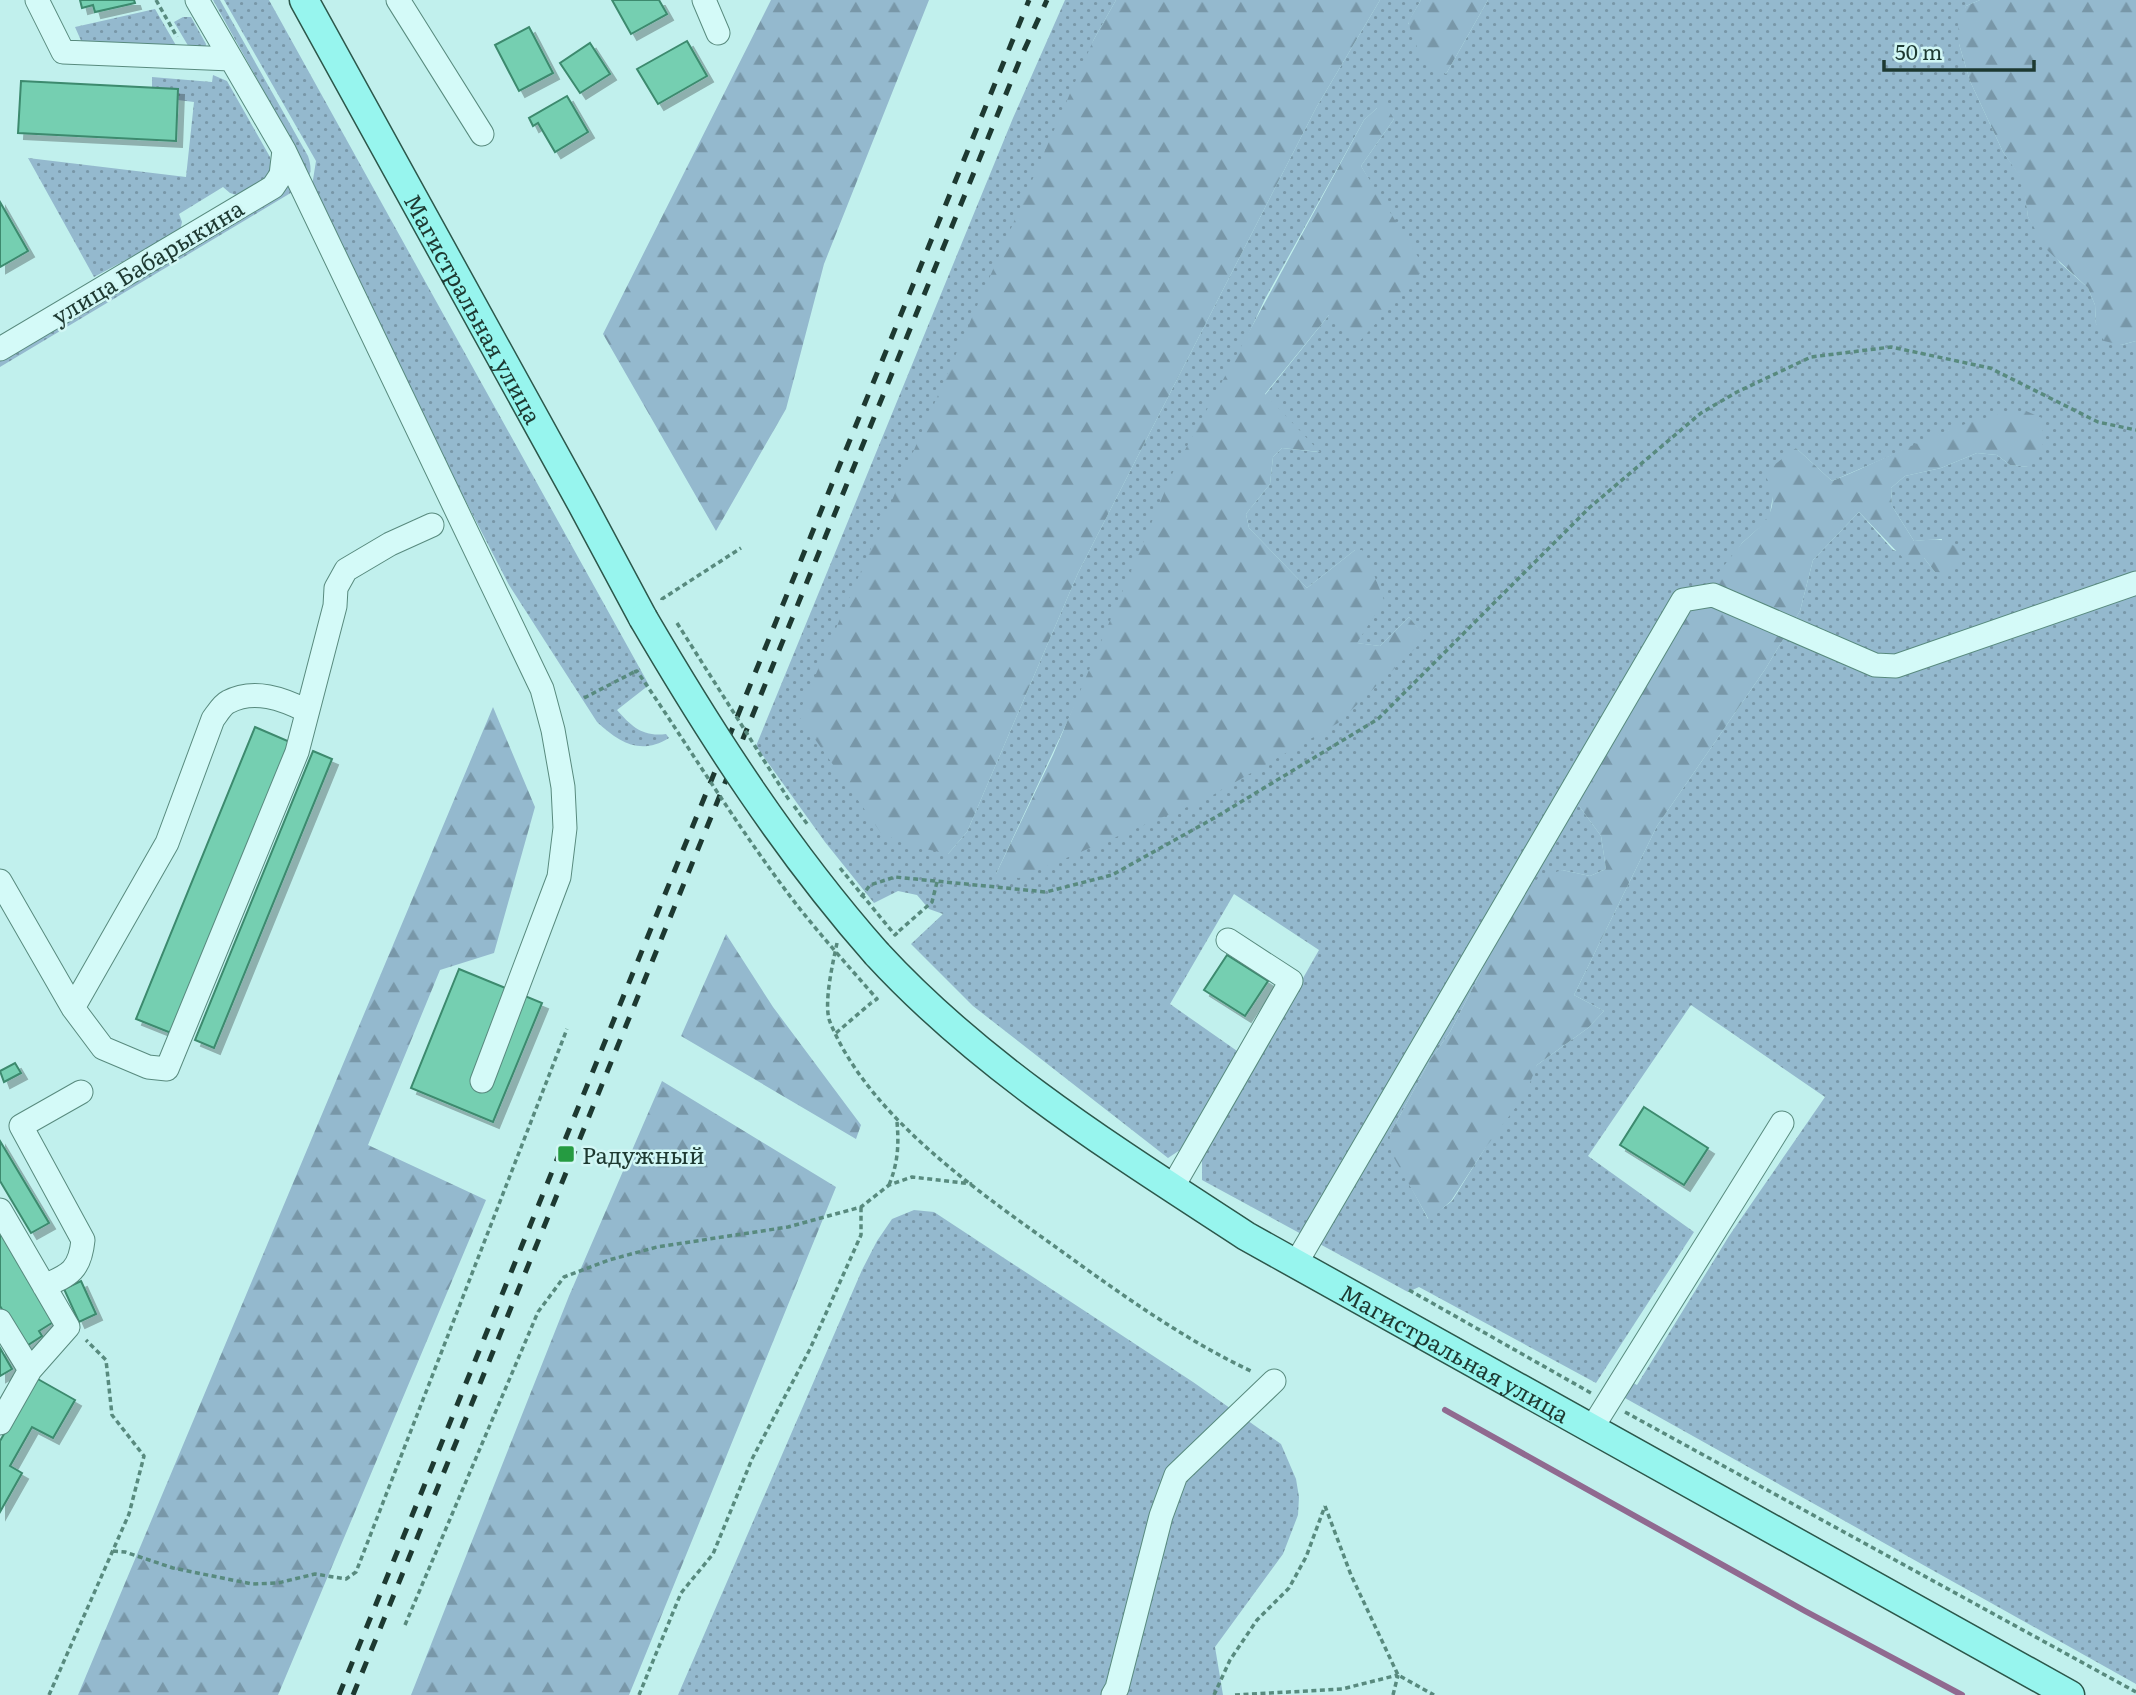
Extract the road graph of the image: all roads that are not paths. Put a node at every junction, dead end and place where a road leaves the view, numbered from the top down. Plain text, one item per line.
1 (37, 0) edge
2 (197, 0) edge
3 (304, 0) edge
4 (398, 0) edge
5 (704, 0) edge
6 (718, 33) dead end
7 (231, 59) junction
8 (482, 134) dead end
9 (284, 157) junction
10 (0, 349) edge
11 (432, 525) dead end
12 (2136, 583) edge
13 (307, 711) junction
14 (0, 881) edge
15 (1228, 940) dead end
16 (73, 1008) junction
17 (482, 1081) dead end
18 (81, 1092) dead end
19 (1782, 1123) dead end
20 (1172, 1188) junction
21 (0, 1210) edge
22 (1295, 1265) junction
23 (44, 1286) junction
24 (0, 1321) edge
25 (30, 1370) junction
26 (1274, 1381) road end
27 (0, 1423) edge
28 (1592, 1428) junction
29 (1113, 1695) edge
30 (2070, 1695) edge

1 - 7 street
2 - 7 street
3 - 20 main road, Магистральная улица, bridge
4 - 8 street
5 - 6 street
7 - 9 street
9 - 10 street, улица Бабарыкина
9 - 17 street
11 - 13 street
12 - 22 street
13 - 16 street
13 - 16 street
14 - 16 street
15 - 20 street
18 - 23 street
19 - 28 street
20 - 22 main road, Магистральная улица
21 - 23 street
22 - 28 main road, Магистральная улица
23 - 25 street
24 - 25 street
25 - 27 street
26 - 29 street
28 - 30 main road, Магистральная улица

